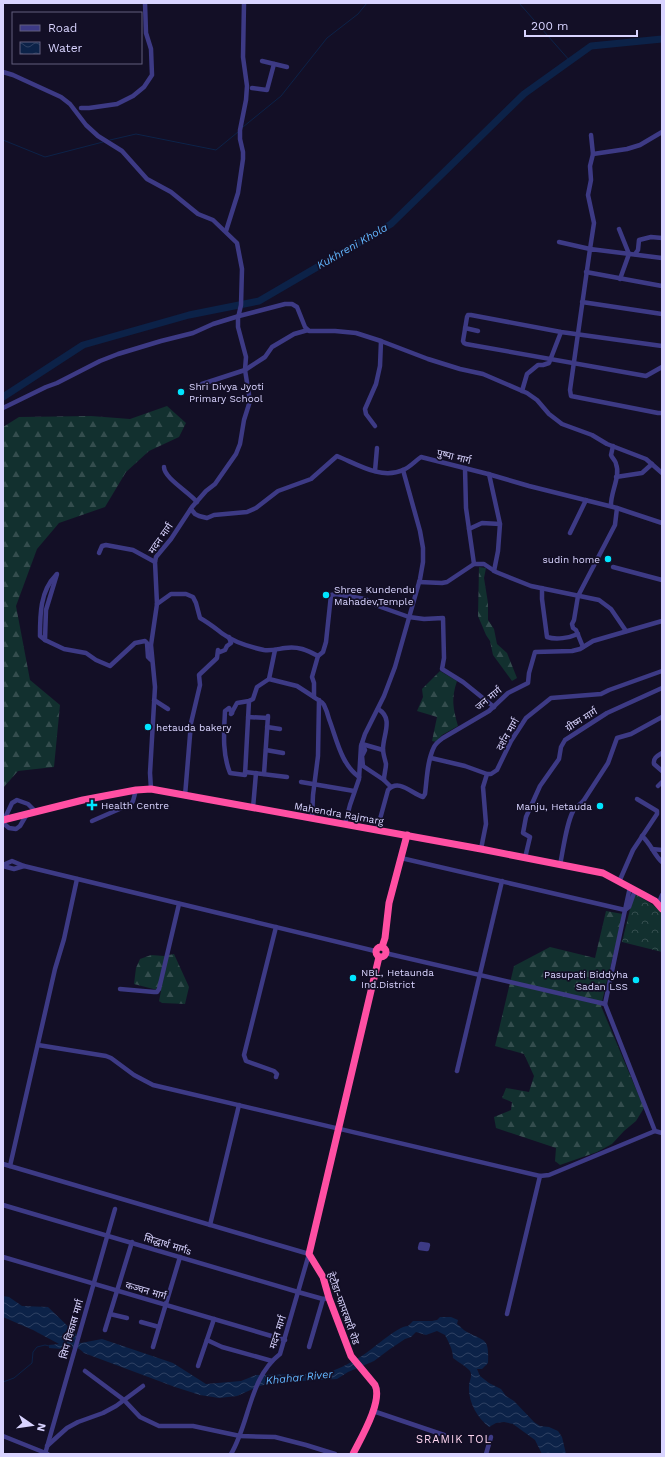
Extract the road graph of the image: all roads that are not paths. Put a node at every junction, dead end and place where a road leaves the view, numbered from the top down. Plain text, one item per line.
1 (146, 3) edge
2 (244, 3) edge
3 (262, 61) dead end
4 (274, 64) junction
5 (287, 67) dead end
6 (3, 72) edge
7 (252, 88) dead end
8 (81, 108) dead end
9 (662, 132) edge
10 (591, 135) dead end
11 (593, 154) junction
12 (619, 229) dead end
13 (226, 231) junction
14 (662, 238) edge
15 (558, 242) dead end
16 (590, 249) junction
17 (632, 254) junction
18 (662, 258) edge
19 (586, 272) junction
20 (620, 279) junction
21 (662, 286) edge
22 (582, 302) junction
23 (662, 314) edge
24 (238, 317) junction
25 (465, 328) junction
26 (308, 330) junction
27 (478, 331) dead end
28 (561, 332) junction
29 (578, 334) junction
30 (381, 341) junction
31 (662, 346) edge
32 (551, 359) junction
33 (574, 363) junction
34 (662, 367) edge
35 (245, 370) junction
36 (199, 387) dead end
37 (522, 391) junction
38 (3, 408) edge
39 (662, 413) edge
40 (374, 426) dead end
41 (613, 446) junction
42 (377, 448) dead end
43 (652, 464) junction
44 (164, 467) dead end
45 (465, 468) junction
46 (403, 470) junction
47 (375, 471) junction
48 (662, 473) edge
49 (489, 474) junction
50 (616, 477) junction
51 (586, 500) junction
52 (197, 502) junction
53 (611, 506) junction
54 (617, 508) junction
55 (191, 509) junction
56 (662, 523) edge
57 (500, 524) junction
58 (469, 529) junction
59 (570, 533) dead end
60 (100, 553) dead end
61 (154, 562) junction
62 (474, 564) junction
63 (613, 568) dead end
64 (494, 571) junction
65 (662, 580) edge
66 (419, 582) junction
67 (542, 588) junction
68 (578, 596) junction
69 (157, 604) junction
70 (409, 616) junction
71 (662, 621) edge
72 (626, 631) junction
73 (578, 634) junction
74 (229, 637) junction
75 (45, 640) junction
76 (584, 647) junction
77 (275, 650) junction
78 (318, 656) junction
79 (151, 660) junction
80 (662, 670) edge
81 (269, 679) junction
82 (662, 688) edge
83 (314, 697) junction
84 (154, 700) junction
85 (319, 700) junction
86 (249, 701) junction
87 (494, 707) junction
88 (378, 708) junction
89 (168, 709) dead end
90 (248, 717) junction
91 (662, 717) edge
92 (267, 727) junction
93 (280, 729) dead end
94 (362, 744) junction
95 (266, 750) junction
96 (383, 750) junction
97 (283, 752) dead end
98 (662, 753) edge
99 (431, 758) junction
100 (662, 771) edge
101 (245, 772) junction
102 (256, 773) junction
103 (264, 774) junction
104 (487, 774) junction
105 (287, 777) dead end
106 (359, 777) junction
107 (384, 780) junction
108 (301, 782) dead end
109 (662, 782) edge
110 (315, 784) junction
111 (658, 786) dead end
112 (391, 787) junction
113 (136, 790) junction
114 (151, 790) junction
115 (354, 791) junction
116 (185, 796) junction
117 (637, 799) dead end
118 (253, 808) junction
119 (36, 812) junction
120 (659, 813) edge
121 (27, 814) junction
122 (312, 818) junction
123 (3, 821) edge
124 (92, 821) dead end
125 (345, 824) junction
126 (377, 830) junction
127 (407, 835) junction
128 (642, 836) junction
129 (481, 848) junction
130 (652, 849) junction
131 (662, 850) edge
132 (401, 858) junction
133 (526, 858) junction
134 (662, 862) edge
135 (560, 864) junction
136 (3, 865) edge
137 (77, 879) junction
138 (502, 881) junction
139 (619, 882) junction
140 (633, 889) junction
141 (662, 895) edge
142 (179, 904) junction
143 (660, 907) edge
144 (625, 910) junction
145 (276, 927) junction
146 (380, 952) junction
147 (480, 975) junction
148 (120, 989) dead end
149 (605, 1004) junction
150 (38, 1045) junction
151 (457, 1071) dead end
152 (276, 1077) dead end
153 (239, 1105) junction
154 (338, 1129) junction
155 (655, 1131) junction
156 (662, 1133) edge
157 (3, 1164) edge
158 (10, 1166) junction
159 (540, 1176) junction
160 (3, 1205) edge
161 (115, 1209) dead end
162 (210, 1225) junction
163 (108, 1235) junction
164 (132, 1242) junction
165 (309, 1254) junction
166 (3, 1257) edge
167 (180, 1257) junction
168 (94, 1284) junction
169 (117, 1291) junction
170 (298, 1292) junction
171 (326, 1298) junction
172 (166, 1305) junction
173 (110, 1314) junction
174 (507, 1314) dead end
175 (127, 1318) dead end
176 (214, 1320) junction
177 (141, 1322) dead end
178 (159, 1327) junction
179 (106, 1330) dead end
180 (207, 1340) junction
181 (285, 1340) junction
182 (153, 1347) dead end
183 (309, 1347) dead end
184 (272, 1360) junction
185 (198, 1366) dead end
186 (85, 1371) dead end
187 (143, 1386) dead end
188 (124, 1400) junction
189 (373, 1411) junction
190 (444, 1435) dead end
191 (3, 1436) edge
192 (240, 1436) junction
193 (491, 1437) dead end
194 (47, 1446) junction
195 (46, 1454) edge
196 (231, 1454) edge
197 (335, 1454) edge
198 (354, 1454) edge
199 (486, 1454) edge

1 - 8 street
2 - 13 street
3 - 4 street
4 - 5 street
4 - 7 street
6 - 13 street, मदन मार्ग
9 - 11 street
10 - 11 street
11 - 16 street
12 - 17 street
13 - 24 street, मदन मार्ग
14 - 17 street
15 - 16 street
16 - 17 street
16 - 19 street
17 - 18 street
17 - 20 street
19 - 20 street
19 - 22 street
20 - 21 street
22 - 23 street
22 - 29 street
24 - 26 street
24 - 35 street, मदन मार्ग
24 - 38 street
25 - 27 street
25 - 28 street
25 - 32 street
26 - 30 street
26 - 35 street
28 - 29 street
28 - 32 street
29 - 31 street
29 - 33 street
30 - 37 street
30 - 40 street
32 - 33 street
32 - 37 street
33 - 34 street
33 - 39 street
35 - 36 street
35 - 52 street, मदन मार्ग
37 - 41 street
41 - 43 street
41 - 50 street
42 - 47 street
43 - 48 street
43 - 50 street
44 - 52 street
45 - 46 street, पुष्पा मार्ग
45 - 49 street, पुष्पा मार्ग
45 - 58 street
46 - 47 street, पुष्पा मार्ग
46 - 66 street
47 - 55 street, पुष्पा मार्ग
49 - 51 street, पुष्पा मार्ग
49 - 57 street
50 - 53 street
51 - 53 street, पुष्पा मार्ग
51 - 59 street
52 - 55 street, मदन मार्ग
53 - 54 street, पुष्पा मार्ग
54 - 56 street, पुष्पा मार्ग
54 - 68 street
55 - 61 street, मदन मार्ग
57 - 58 street
57 - 64 street
58 - 62 street
60 - 61 street
61 - 69 street, मदन मार्ग
62 - 64 street
62 - 66 street
63 - 65 street
64 - 67 street
66 - 70 street
67 - 68 street
67 - 73 street
68 - 72 street
68 - 73 street
69 - 74 street
69 - 79 street, मदन मार्ग
70 - 78 street
70 - 87 street
70 - 88 street
71 - 72 street, जन मार्ग
72 - 76 street, जन मार्ग
73 - 76 street
74 - 77 street
74 - 116 street
75 - 75 street
75 - 79 street
76 - 87 street, जन मार्ग
77 - 78 street
77 - 81 street
78 - 83 street
79 - 84 street, मदन मार्ग
80 - 104 street, दर्शन मार्ग
81 - 83 street
81 - 86 street
82 - 133 street, ग्रीष्म मार्ग
83 - 85 street
84 - 89 street
84 - 114 street, मदन मार्ग
85 - 106 street
85 - 110 street
86 - 90 street
86 - 101 street
87 - 99 street, जन मार्ग
88 - 94 street
88 - 96 street
90 - 92 street
90 - 101 street
91 - 135 street
92 - 93 street
92 - 95 street
94 - 96 street
94 - 106 street
94 - 107 street
95 - 97 street
95 - 103 street
96 - 107 street
98 - 100 street
99 - 104 street
99 - 112 street, जन मार्ग
101 - 102 street
102 - 103 street
102 - 118 street
103 - 105 street
104 - 129 street
106 - 115 street
107 - 112 street
108 - 110 street
109 - 111 street
110 - 115 street
110 - 122 street
112 - 126 street
113 - 114 highway, Mahendra Rajmarg
113 - 119 highway, Mahendra Rajmarg
113 - 124 street
114 - 116 highway, Mahendra Rajmarg
115 - 125 street
116 - 118 highway, Mahendra Rajmarg
117 - 120 street
118 - 122 highway, Mahendra Rajmarg
119 - 121 highway, Mahendra Rajmarg
119 - 123 street
120 - 128 street
121 - 123 highway, Mahendra Rajmarg
121 - 123 street
122 - 125 highway, Mahendra Rajmarg
125 - 126 highway, Mahendra Rajmarg
126 - 127 highway, Mahendra Rajmarg
127 - 129 highway, Mahendra Rajmarg
127 - 132 highway
128 - 130 street
128 - 139 street
129 - 133 highway, Mahendra Rajmarg
130 - 131 street
130 - 134 street
132 - 138 street
132 - 146 highway
133 - 135 highway, Mahendra Rajmarg
135 - 139 highway, Mahendra Rajmarg
136 - 137 street
137 - 142 street
137 - 150 street
138 - 144 street
138 - 147 street
139 - 140 highway, Mahendra Rajmarg
140 - 143 highway, Mahendra Rajmarg
140 - 144 street
141 - 143 street
142 - 145 street
142 - 148 street
144 - 149 street
145 - 146 street
145 - 152 street
146 - 147 street
146 - 154 highway
147 - 149 street
147 - 151 street
149 - 155 street
150 - 153 street
150 - 158 street
153 - 154 street
153 - 162 street
154 - 159 street
154 - 165 highway
155 - 156 street
155 - 159 street
157 - 158 street
158 - 162 street
159 - 174 street
160 - 163 street, सिद्धार्थ मार्गs
161 - 163 street, सिप विकास मार्ग
162 - 165 street
163 - 164 street, सिद्धार्थ मार्गs
163 - 168 street, सिप विकास मार्ग
164 - 167 street, सिद्धार्थ मार्गs
164 - 169 street
165 - 170 street, मदन मार्ग
165 - 171 highway, हेटौडा-फापरबारी रोड
166 - 168 street, कञ्चन मार्ग
167 - 170 street, सिद्धार्थ मार्गs
167 - 172 street
168 - 169 street, कञ्चन मार्ग
168 - 194 street, सिप विकास मार्ग
169 - 172 street, कञ्चन मार्ग
169 - 173 street
170 - 171 street, सिद्धार्थ मार्गs
170 - 181 street, मदन मार्ग
171 - 183 street
171 - 189 highway, हेटौडा-फापरबारी रोड
172 - 176 street, कञ्चन मार्ग
172 - 178 street
173 - 175 street
173 - 179 street
176 - 180 street
176 - 181 street, कञ्चन मार्ग
177 - 178 street
178 - 182 street
180 - 184 street
180 - 185 street
181 - 184 street, मदन मार्ग
184 - 192 street, मदन मार्ग
186 - 188 street
187 - 188 street
188 - 192 street
188 - 194 street
189 - 190 street
189 - 198 highway, हेटौडा-फापरबारी रोड
191 - 195 street
192 - 196 street, मदन मार्ग
192 - 197 street
193 - 199 street
194 - 195 street, सिप विकास मार्ग

